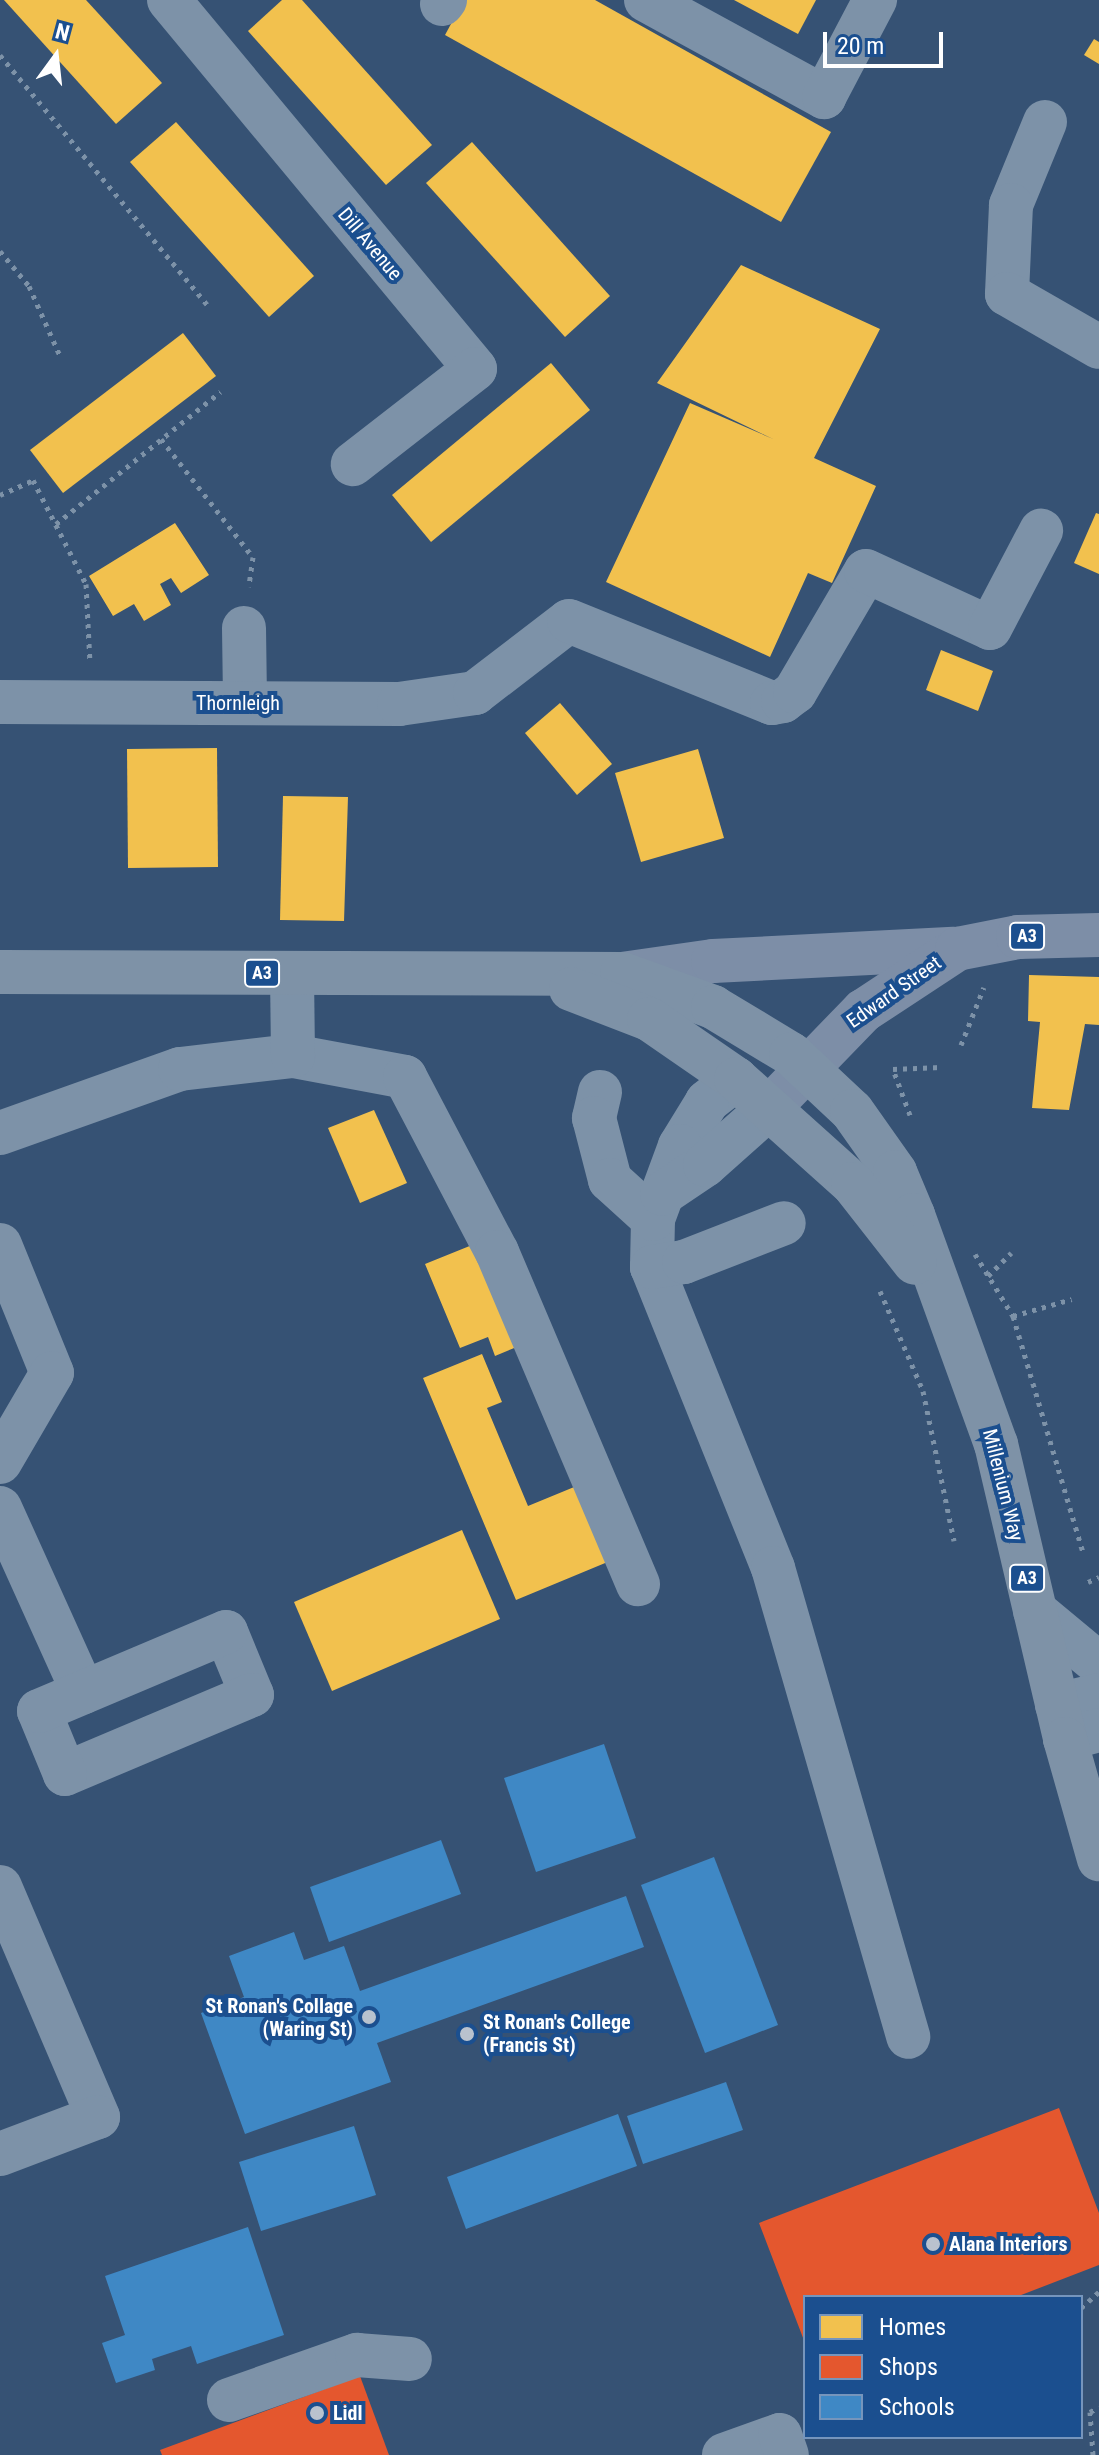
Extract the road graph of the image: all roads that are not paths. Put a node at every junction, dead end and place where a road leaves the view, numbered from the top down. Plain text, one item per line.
1 (169, 0) edge
2 (646, 0) edge
3 (875, 0) edge
4 (1045, 122) dead end
5 (1099, 347) edge
6 (353, 464) dead end
7 (1041, 531) dead end
8 (244, 628) road end
9 (0, 702) edge
10 (245, 703) junction
11 (1099, 935) edge
12 (970, 964) junction
13 (0, 972) edge
14 (292, 973) junction
15 (622, 974) junction
16 (525, 977) junction
17 (811, 1053) junction
18 (293, 1056) junction
19 (736, 1079) junction
20 (600, 1092) dead end
21 (770, 1107) junction
22 (0, 1133) edge
23 (657, 1206) junction
24 (784, 1223) dead end
25 (0, 1245) edge
26 (652, 1267) junction
27 (941, 1301) junction
28 (0, 1462) edge
29 (0, 1508) edge
30 (638, 1584) dead end
31 (1035, 1611) junction
32 (1099, 1664) edge
33 (83, 1692) dead end
34 (1099, 1695) edge
35 (1074, 1725) edge
36 (1095, 1826) edge
37 (0, 1887) edge
38 (908, 2037) dead end
39 (0, 2154) edge
40 (410, 2359) dead end
41 (229, 2400) dead end
42 (724, 2455) edge
43 (787, 2455) edge

1 - 6 street, Dill Avenue
2 - 3 street
4 - 5 street
7 - 10 street, Thornleigh
8 - 10 street
9 - 10 street, Thornleigh
11 - 12 main road, Edward Street / A3
12 - 15 main road
12 - 17 main road, Edward Street / A3
13 - 14 highway, A3
14 - 16 highway, A3
14 - 18 street
15 - 16 highway, A3
15 - 17 highway, A3
16 - 19 highway, A3
17 - 19 main road, Edward Street / A3
17 - 21 main road, Edward Street / A3
17 - 27 highway, Millenium Way / A3
18 - 22 street
18 - 30 street
19 - 21 highway, A3
19 - 23 street
20 - 23 street
21 - 23 street
21 - 27 highway, Millenium Way / A3
23 - 26 street
24 - 26 street
25 - 28 street
26 - 38 street
27 - 31 highway, Millenium Way / A3
29 - 33 street
31 - 32 street
31 - 35 highway, Millenium Way / A3
34 - 35 street
35 - 36 highway, Millenium Way / A3
37 - 39 street
40 - 41 street
42 - 43 street

